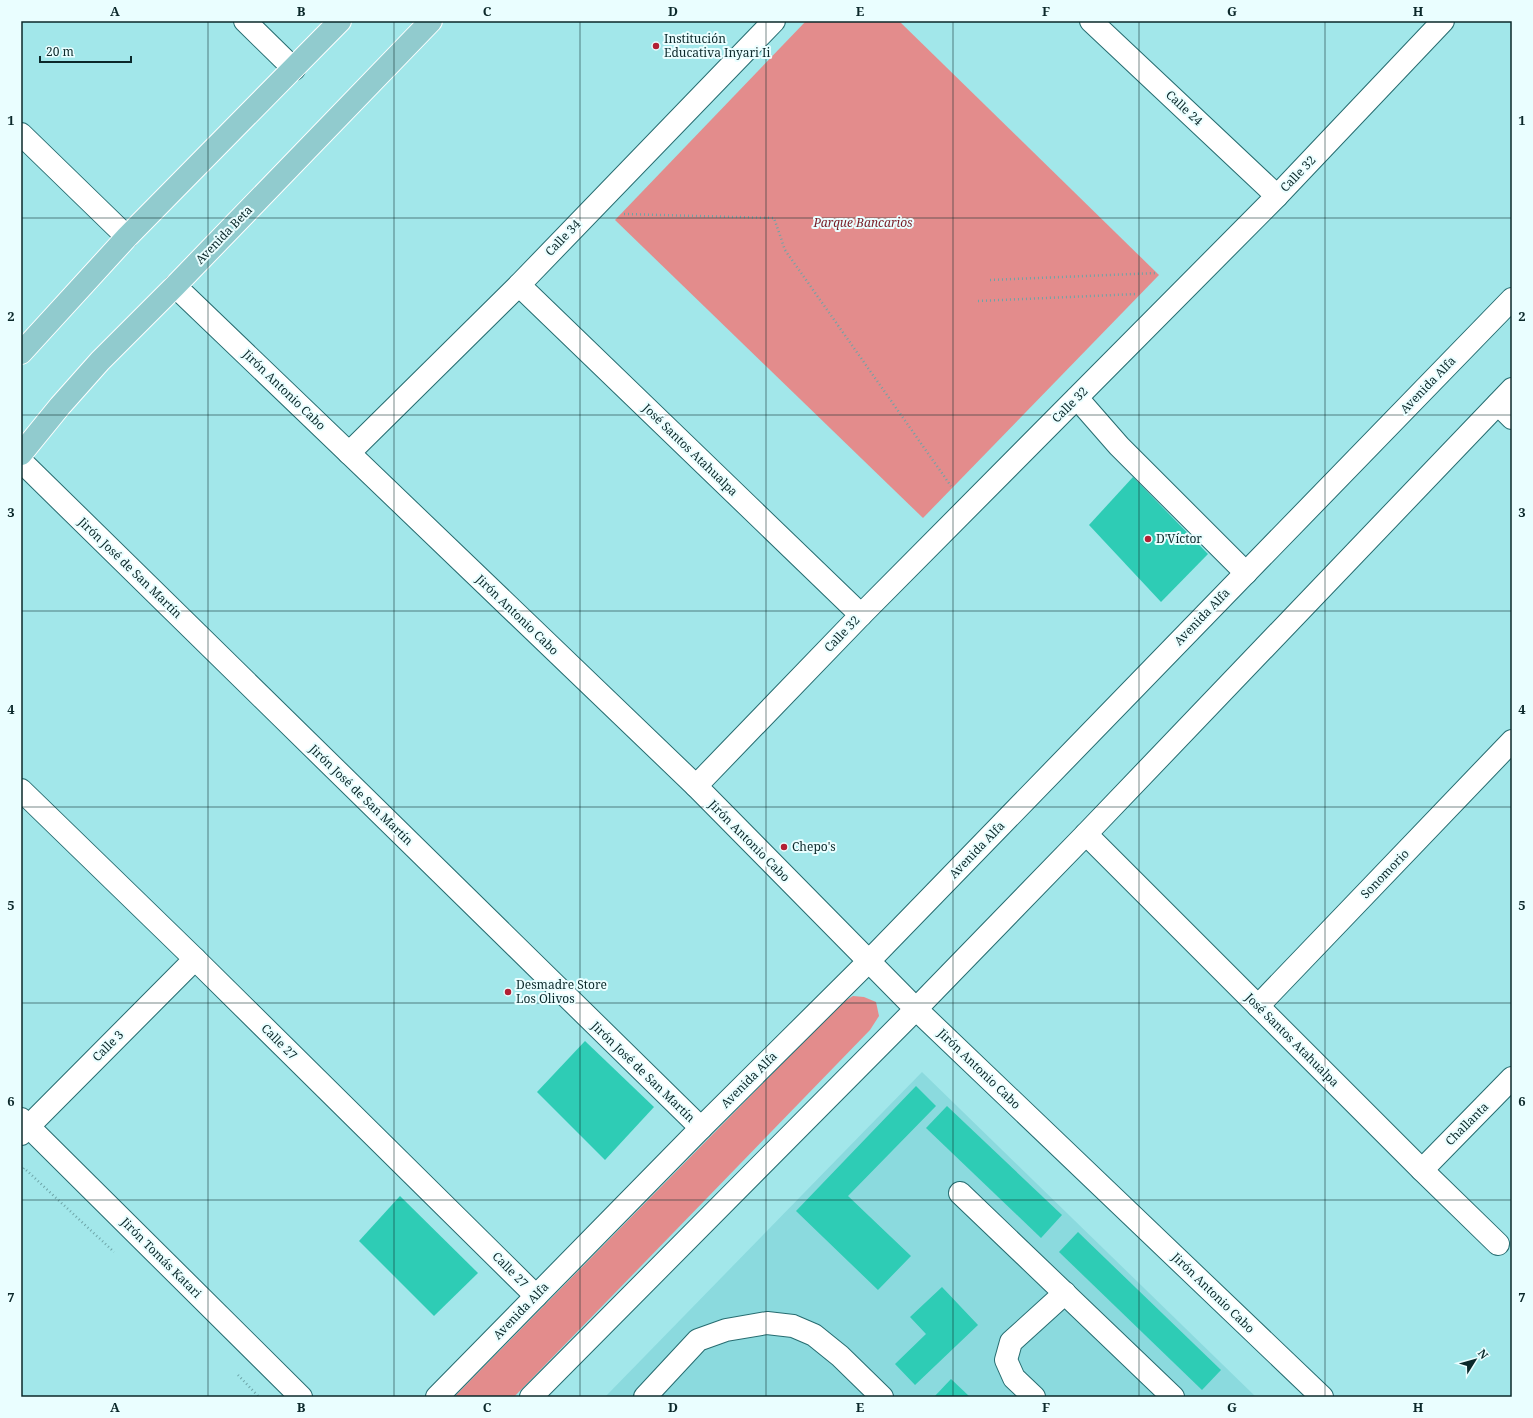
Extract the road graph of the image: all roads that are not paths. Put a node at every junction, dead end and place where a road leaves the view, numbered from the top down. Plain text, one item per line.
1 (244, 21) edge
2 (340, 21) edge
3 (431, 21) edge
4 (774, 21) edge
5 (1091, 21) edge
6 (1436, 23) edge
7 (294, 69) junction
8 (21, 134) edge
9 (1277, 196) junction
10 (127, 237) junction
11 (518, 285) junction
12 (175, 286) junction
13 (1512, 299) edge
14 (21, 353) edge
15 (1077, 398) junction
16 (1507, 404) edge
17 (349, 453) junction
18 (21, 454) edge
19 (21, 461) edge
20 (1246, 573) junction
21 (861, 615) junction
22 (1512, 741) edge
23 (696, 786) junction
24 (21, 790) edge
25 (1086, 834) junction
26 (195, 959) junction
27 (868, 962) junction
28 (1258, 1006) junction
29 (916, 1009) junction
30 (1512, 1078) edge
31 (23, 1127) edge
32 (701, 1128) junction
33 (1422, 1170) junction
34 (960, 1193) dead end
35 (1498, 1244) dead end
36 (1065, 1293) junction
37 (536, 1296) junction
38 (301, 1397) edge
39 (437, 1397) edge
40 (531, 1397) edge
41 (645, 1397) edge
42 (882, 1397) edge
43 (1034, 1397) edge
44 (1173, 1397) edge
45 (1322, 1397) edge

1 - 7 street
2 - 7 main road
3 - 12 main road, Avenida Beta
4 - 11 street, Calle 34
5 - 9 street, Calle 24
6 - 9 street, Calle 32
7 - 10 main road
8 - 10 street
9 - 15 street, Calle 32
10 - 14 main road
11 - 17 street, Calle 34
11 - 21 street, José Santos Atahualpa
12 - 17 street, Jirón Antonio Cabo
12 - 18 main road, Avenida Beta
13 - 20 street, Avenida Alfa
15 - 20 street
15 - 21 street, Calle 32
16 - 25 street
17 - 23 street, Jirón Antonio Cabo
19 - 32 street, Jirón José de San Martín
20 - 27 street, Avenida Alfa
21 - 23 street, Calle 32
22 - 28 street, Sonomorio
23 - 27 street, Jirón Antonio Cabo
24 - 26 street, Calle 27
25 - 28 street, José Santos Atahualpa
25 - 29 street
26 - 31 street, Calle 3
26 - 37 street, Calle 27
27 - 29 street, Jirón Antonio Cabo
27 - 32 street, Avenida Alfa
28 - 33 street, José Santos Atahualpa
29 - 40 street
29 - 45 street, Jirón Antonio Cabo
30 - 33 street, Challanta
31 - 38 street, Jirón Tomás Katari
32 - 37 street, Avenida Alfa
33 - 35 street, José Santos Atahualpa
34 - 36 street
36 - 43 street
36 - 44 street
37 - 39 street, Avenida Alfa
41 - 42 street

